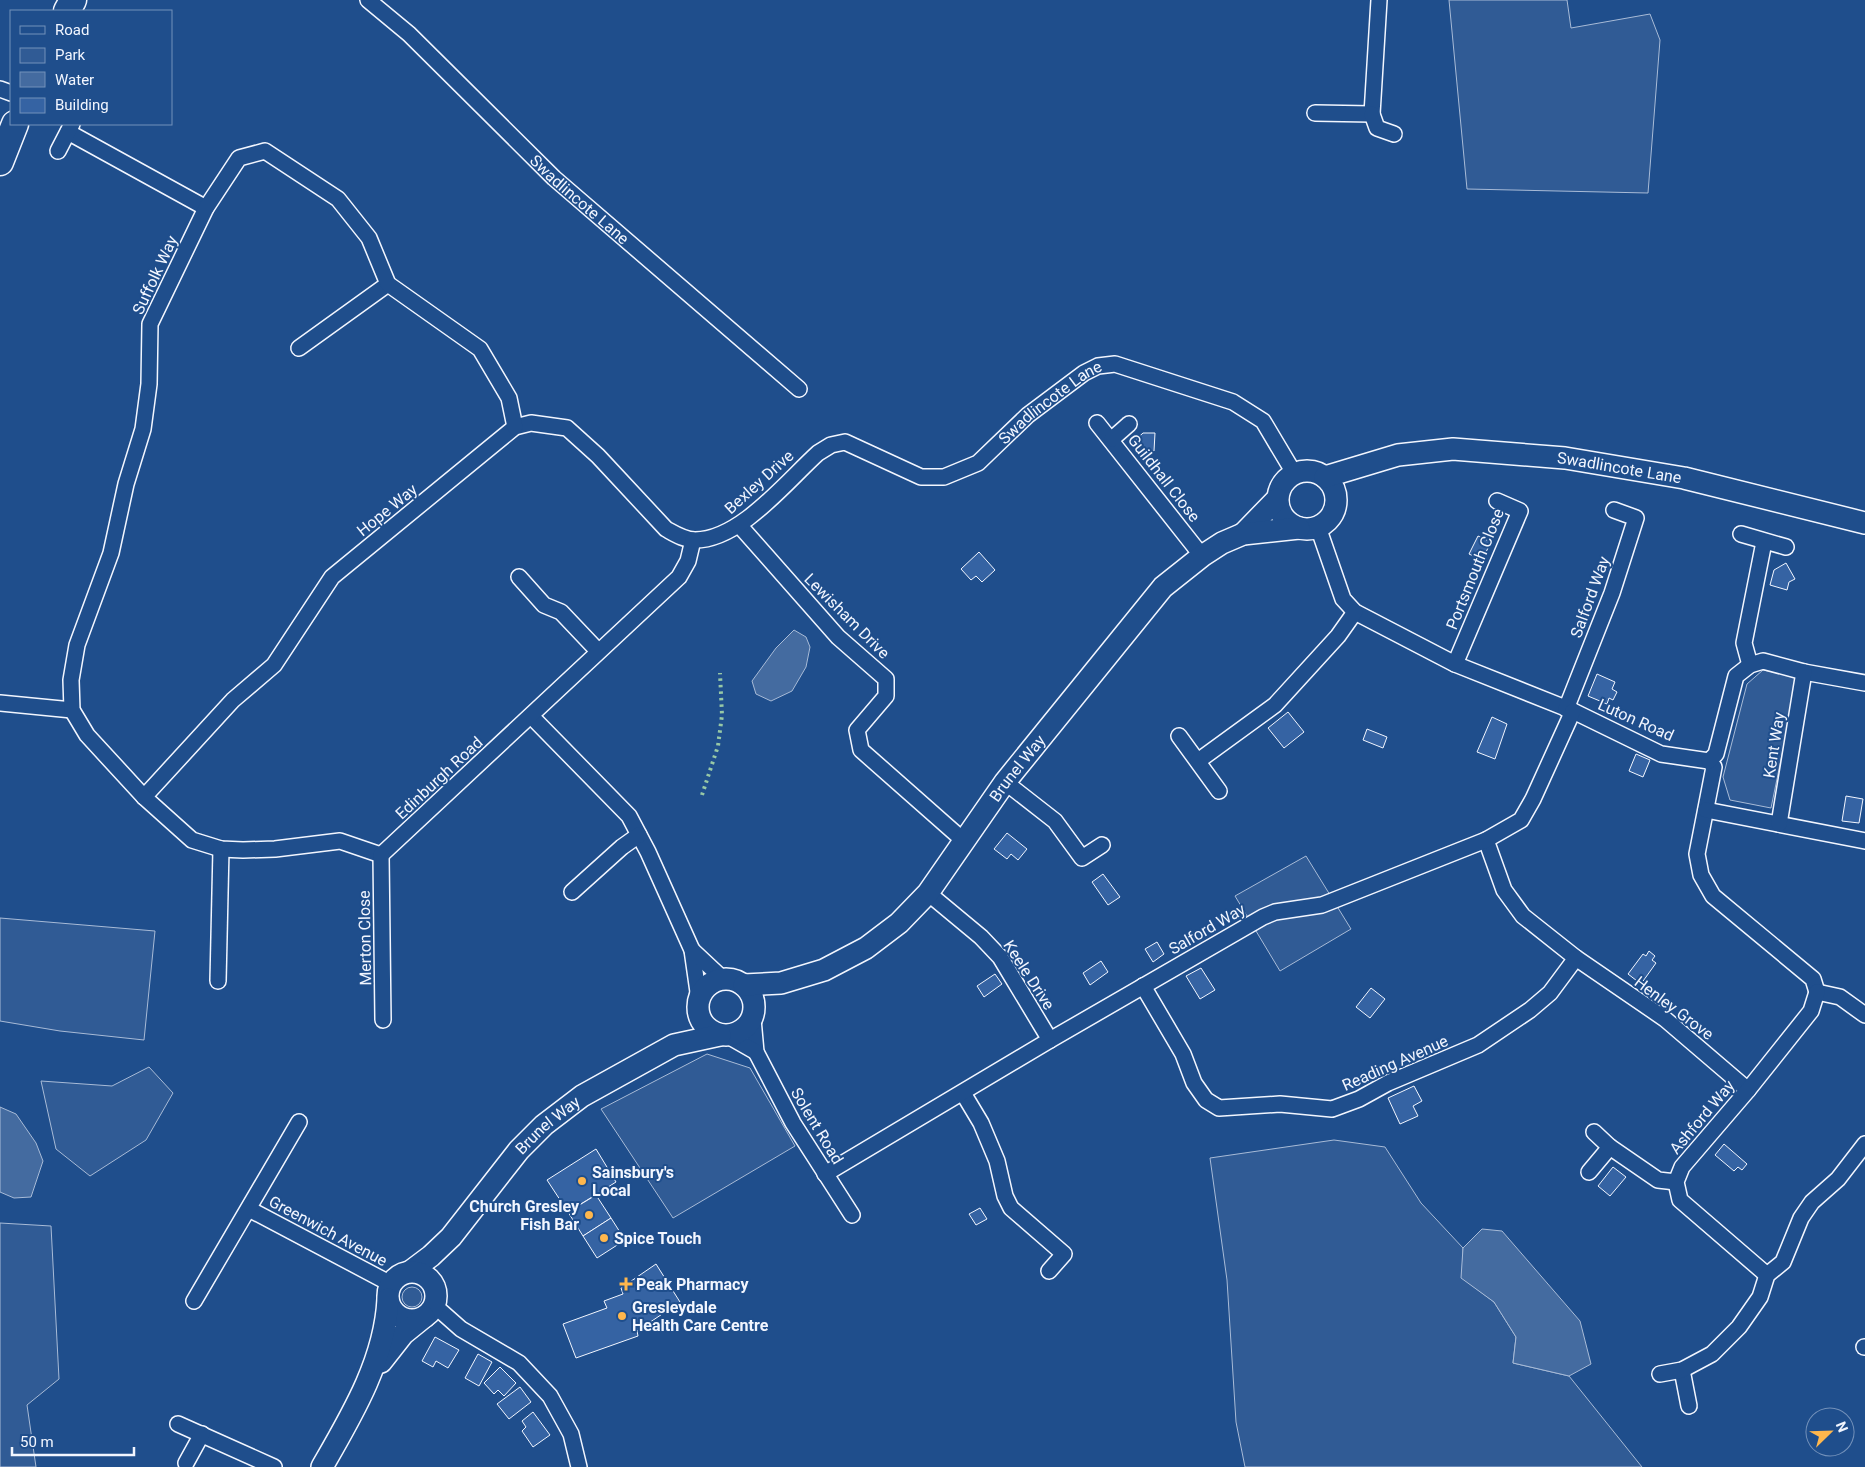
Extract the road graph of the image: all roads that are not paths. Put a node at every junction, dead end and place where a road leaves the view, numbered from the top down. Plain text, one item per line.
1 (368, 0) edge
2 (1379, 0) edge
3 (1316, 113) dead end
4 (1372, 114) junction
5 (15, 125) edge
6 (70, 128) edge
7 (1394, 134) dead end
8 (58, 151) dead end
9 (0, 162) edge
10 (206, 208) junction
11 (388, 284) junction
12 (299, 348) dead end
13 (799, 390) dead end
14 (1097, 423) dead end
15 (1129, 424) dead end
16 (515, 427) junction
17 (1112, 439) junction
18 (845, 442) joint
19 (1370, 464) junction
20 (1294, 473) junction
21 (1325, 476) junction
22 (1277, 499) junction
23 (1497, 501) dead end
24 (1336, 505) junction
25 (1614, 510) dead end
26 (1865, 523) edge
27 (740, 526) junction
28 (1309, 528) junction
29 (1243, 534) junction
30 (1740, 534) dead end
31 (693, 540) junction
32 (1764, 542) junction
33 (1786, 547) dead end
34 (1202, 556) junction
35 (519, 577) dead end
36 (1355, 612) junction
37 (598, 651) junction
38 (1455, 664) junction
39 (1750, 665) junction
40 (1804, 672) junction
41 (1865, 683) edge
42 (0, 703) edge
43 (72, 710) junction
44 (1570, 710) junction
45 (531, 716) junction
46 (1179, 736) dead end
47 (1198, 761) junction
48 (1709, 761) junction
49 (1005, 782) junction
50 (1220, 791) dead end
51 (144, 797) junction
52 (1706, 810) junction
53 (1779, 824) junction
54 (639, 835) junction
55 (963, 840) junction
56 (1486, 840) junction
57 (1865, 841) edge
58 (1102, 845) dead end
59 (221, 850) junction
60 (381, 855) junction
61 (572, 892) dead end
62 (928, 892) junction
63 (692, 950) junction
64 (1576, 958) junction
65 (723, 980) junction
66 (218, 981) dead end
67 (781, 983) junction
68 (744, 985) junction
69 (1143, 986) junction
70 (1817, 992) junction
71 (699, 1003) junction
72 (754, 1015) junction
73 (1865, 1015) edge
74 (383, 1020) dead end
75 (724, 1036) junction
76 (1050, 1040) junction
77 (674, 1045) junction
78 (756, 1052) junction
79 (1748, 1090) junction
80 (963, 1093) junction
81 (299, 1122) dead end
82 (1594, 1132) dead end
83 (1865, 1144) edge
84 (1610, 1147) junction
85 (1589, 1172) dead end
86 (825, 1174) junction
87 (1676, 1182) junction
88 (249, 1209) junction
89 (852, 1215) dead end
90 (451, 1237) junction
91 (411, 1271) junction
92 (1049, 1271) dead end
93 (1767, 1275) junction
94 (390, 1292) junction
95 (194, 1301) dead end
96 (432, 1304) junction
97 (1682, 1370) junction
98 (1660, 1374) dead end
99 (364, 1387) junction
100 (1689, 1406) dead end
101 (178, 1424) dead end
102 (202, 1434) junction
103 (186, 1463) dead end
104 (274, 1467) edge
105 (322, 1467) edge
106 (579, 1467) edge

1 - 13 street, Swadlincote Lane
2 - 4 street
3 - 4 street
4 - 7 street
5 - 9 highway
6 - 8 street
6 - 10 street
10 - 11 street, Suffolk Way
10 - 43 street, Suffolk Way
11 - 12 street
11 - 16 street
14 - 17 street, Guildhall Close
15 - 17 street
16 - 31 street
16 - 51 street, Hope Way
17 - 34 street, Guildhall Close
18 - 20 street, Swadlincote Lane
18 - 27 street, Bexley Drive
19 - 21 street, Swadlincote Lane
19 - 24 street
19 - 26 street, Swadlincote Lane
20 - 21 street
20 - 22 street
21 - 24 street
22 - 28 street
22 - 29 street, Brunel Way
23 - 38 street, Portsmouth Close
24 - 28 street
25 - 44 street, Salford Way
27 - 31 street, Bexley Drive
27 - 55 street, Lewisham Drive
28 - 29 street, Brunel Way
28 - 36 street, Luton Road
29 - 34 street, Brunel Way
30 - 32 street
31 - 37 street, Edinburgh Road
32 - 33 street
32 - 39 street
34 - 49 street, Brunel Way
35 - 37 street
36 - 38 street, Luton Road
36 - 47 street
37 - 45 street, Edinburgh Road
38 - 44 street, Luton Road
39 - 40 street
39 - 48 street
40 - 41 street
40 - 53 street, Kent Way
42 - 43 street
43 - 51 street
44 - 48 street, Luton Road
44 - 56 street, Salford Way
45 - 54 street
45 - 60 street, Edinburgh Road
46 - 47 street
47 - 50 street
48 - 52 street
49 - 55 street, Brunel Way
49 - 58 street
51 - 59 street
52 - 53 street
52 - 70 street
53 - 57 street
54 - 61 street
54 - 63 street
55 - 62 street, Brunel Way
56 - 64 street, Henley Grove
56 - 69 street, Salford Way
59 - 60 street
59 - 66 street
60 - 74 street, Merton Close
62 - 67 street, Brunel Way
62 - 76 street, Keele Drive
63 - 65 street
63 - 71 street
64 - 69 street, Reading Avenue
64 - 79 street, Henley Grove
65 - 68 street
65 - 71 street
67 - 68 street, Brunel Way
67 - 72 street, Brunel Way
68 - 72 street
69 - 76 street, Salford Way
70 - 73 street
70 - 79 street, Ashford Way
71 - 75 street
71 - 77 street, Brunel Way
72 - 75 street
72 - 78 street, Solent Road
75 - 77 street, Brunel Way
75 - 78 street
76 - 80 street, Salford Way
77 - 90 street, Brunel Way
78 - 86 street, Solent Road
79 - 87 street, Ashford Way
80 - 86 street, Salford Way
80 - 92 street
81 - 88 street, Greenwich Avenue
82 - 84 street
83 - 93 street
84 - 85 street
84 - 87 street
86 - 89 street, Solent Road
87 - 93 street, Ashford Way
88 - 94 street, Greenwich Avenue
88 - 95 street, Greenwich Avenue
90 - 91 street, Brunel Way
90 - 96 street, Brunel Way
91 - 94 street, Brunel Way
91 - 96 street
93 - 97 street
94 - 96 street
94 - 99 street
96 - 99 street
96 - 106 street
97 - 98 street
97 - 100 street
99 - 105 street
101 - 102 street
102 - 103 street
102 - 104 street

